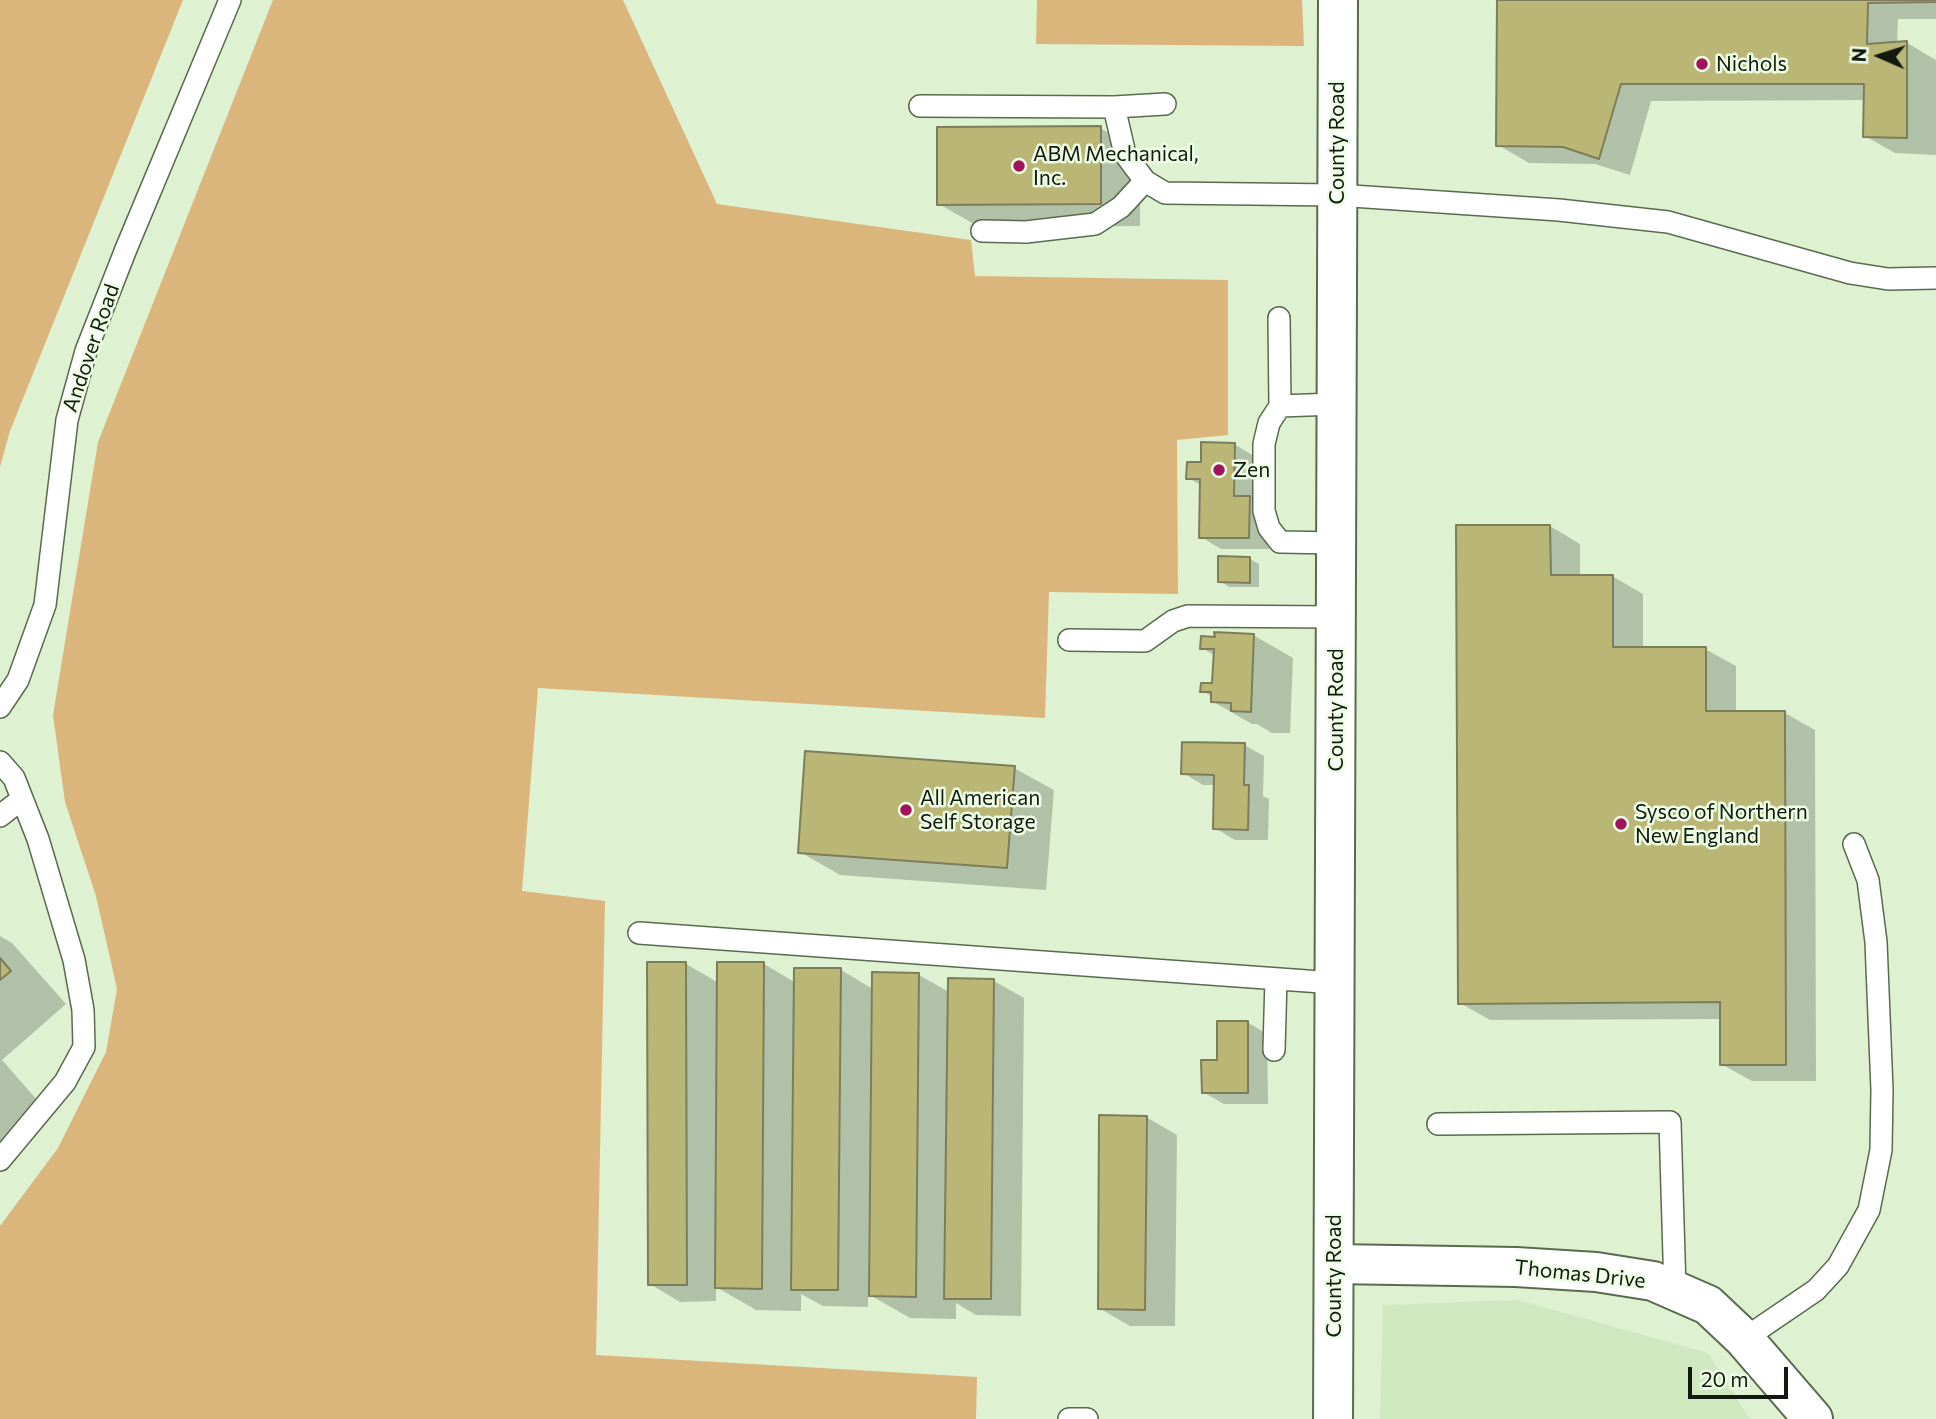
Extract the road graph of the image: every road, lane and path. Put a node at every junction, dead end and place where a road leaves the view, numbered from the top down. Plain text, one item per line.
1 (230, 0) edge
2 (1338, 0) edge
3 (1165, 104) dead end
4 (920, 106) dead end
5 (1114, 107) junction
6 (1145, 181) junction
7 (1337, 195) junction
8 (982, 231) dead end
9 (1936, 278) edge
10 (1279, 318) dead end
11 (1336, 404) junction
12 (1280, 406) junction
13 (1336, 543) junction
14 (1336, 617) junction
15 (1069, 640) dead end
16 (0, 707) edge
17 (0, 762) edge
18 (22, 799) junction
19 (0, 816) edge
20 (1854, 844) dead end
21 (639, 933) dead end
22 (1276, 979) junction
23 (1335, 983) junction
24 (1275, 1050) dead end
25 (1438, 1124) dead end
26 (0, 1160) edge
27 (1334, 1264) junction
28 (1675, 1290) junction
29 (1744, 1339) junction
30 (1069, 1419) edge
31 (1087, 1419) edge
32 (1333, 1419) edge
33 (1813, 1419) edge

1 - 16 lane, Andover Road
2 - 7 main road, County Road
3 - 5 lane
4 - 5 lane
5 - 6 lane
6 - 7 lane
6 - 8 lane
7 - 9 lane
7 - 11 main road, County Road
10 - 12 lane
11 - 12 lane
11 - 13 main road, County Road
12 - 13 lane
13 - 14 main road, County Road
14 - 15 lane
14 - 23 main road, County Road
17 - 18 lane
18 - 19 lane
18 - 26 lane
20 - 29 lane
21 - 22 lane
22 - 23 lane
22 - 24 lane
23 - 27 main road, County Road
25 - 28 lane
27 - 28 main road, Thomas Drive
27 - 32 main road, County Road
28 - 29 main road, Thomas Drive
29 - 33 main road, Thomas Drive
30 - 31 lane

